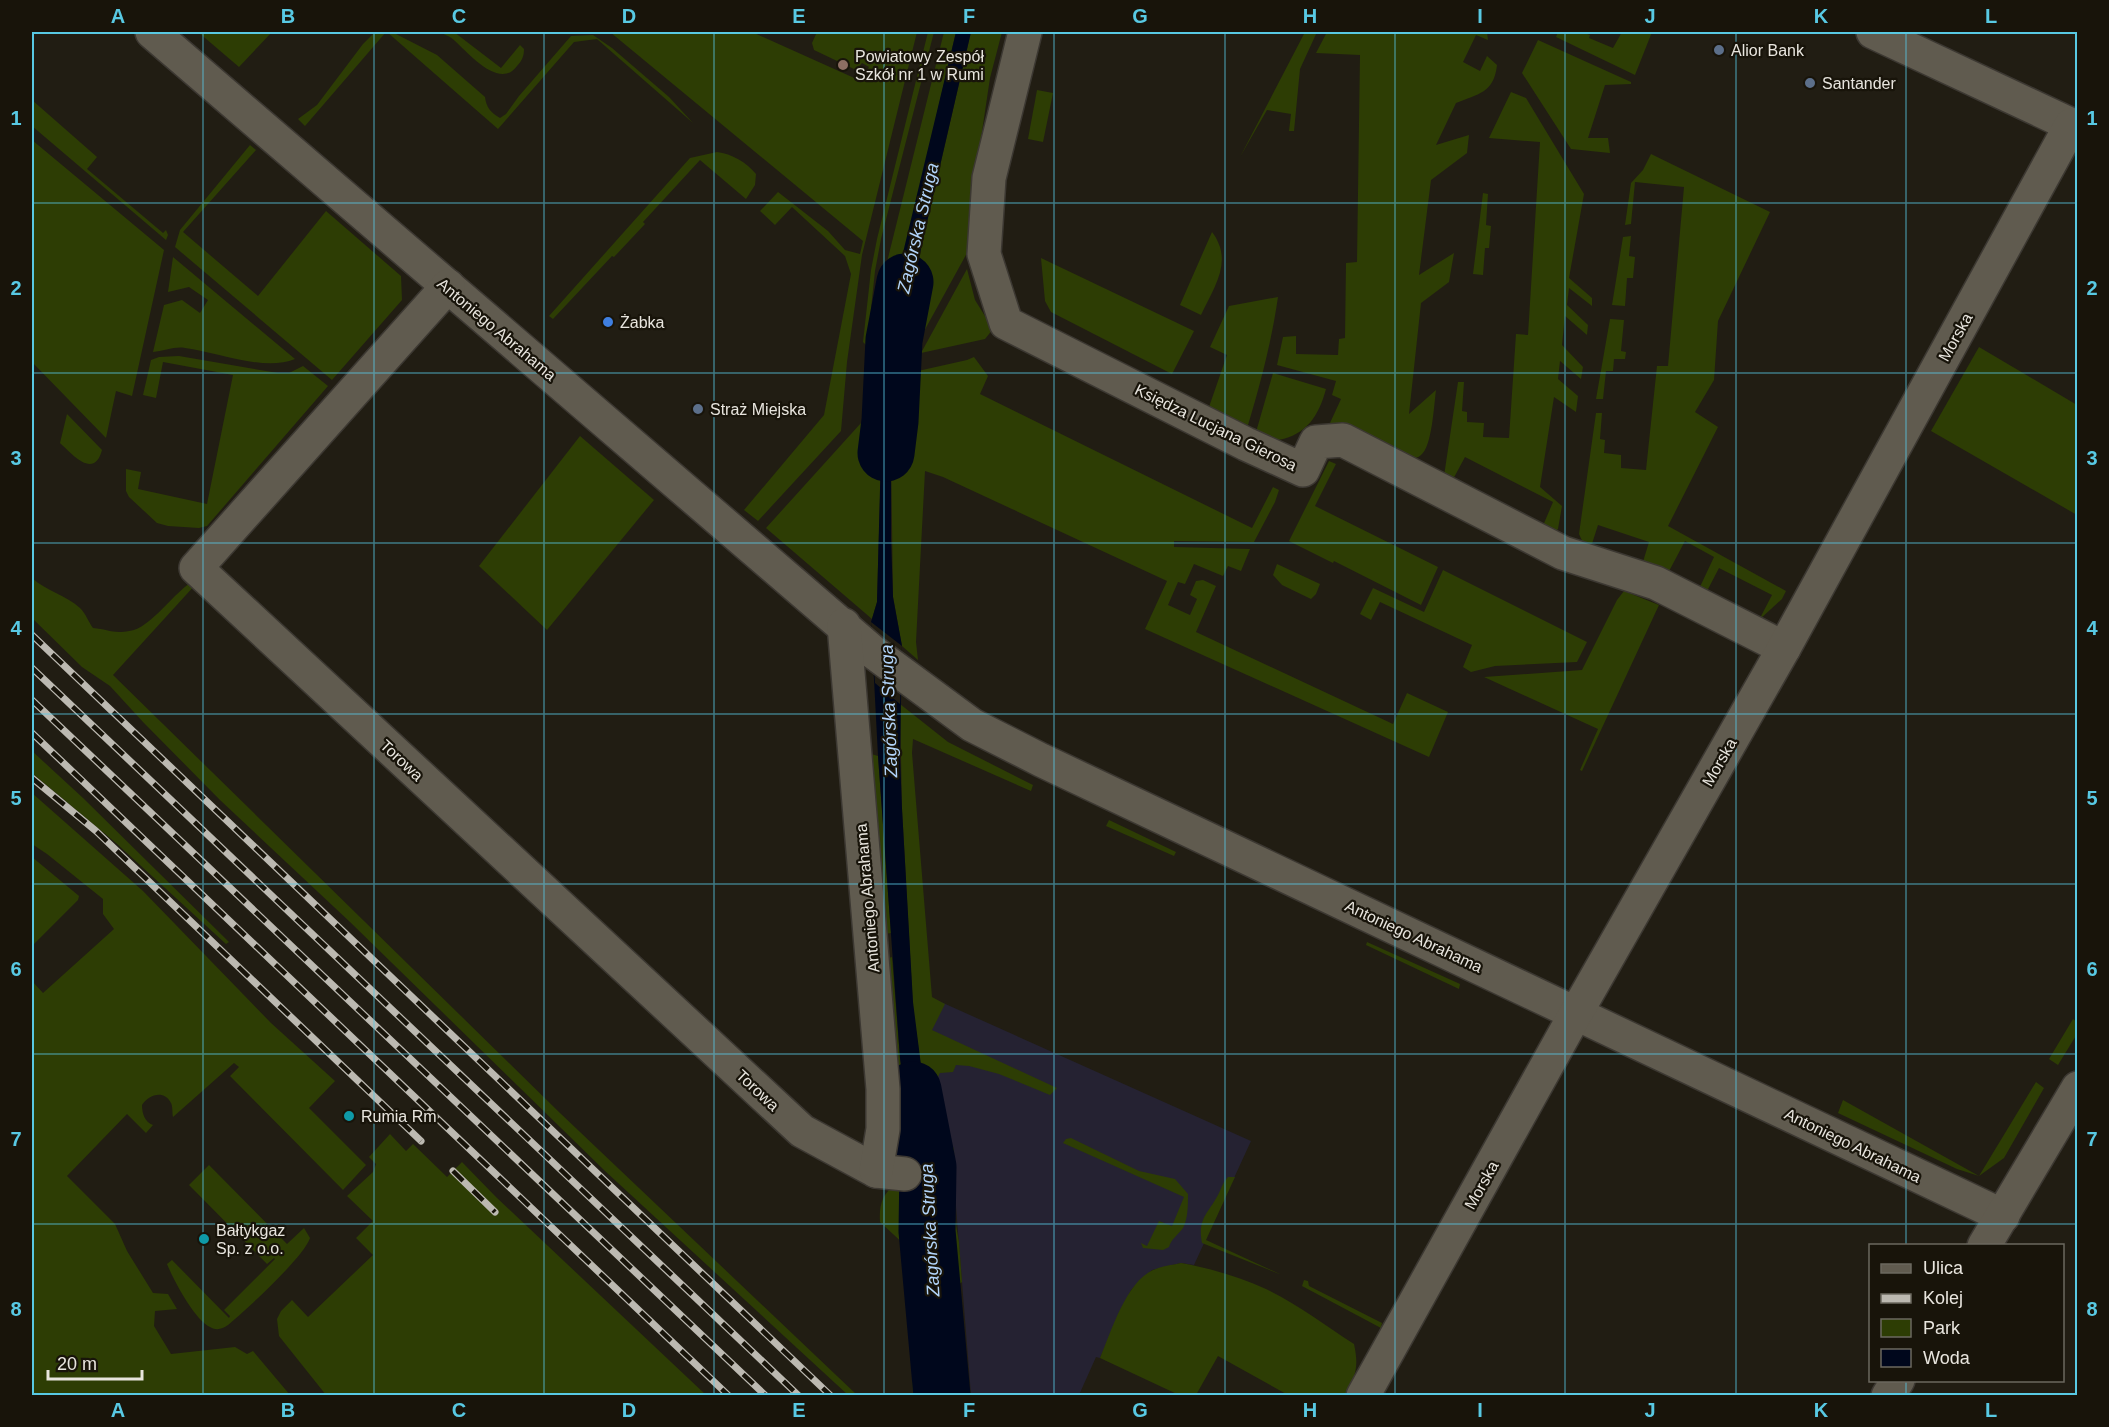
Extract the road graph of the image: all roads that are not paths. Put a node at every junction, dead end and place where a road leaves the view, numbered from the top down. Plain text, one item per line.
1 (152, 32) edge
2 (1025, 32) edge
3 (1874, 32) edge
4 (2074, 127) edge
5 (448, 286) junction
6 (844, 625) junction
7 (1784, 648) junction
8 (1576, 1013) junction
9 (2077, 1090) edge
10 (890, 1173) joint
11 (2003, 1216) junction
12 (1985, 1244) edge
13 (1897, 1382) edge
14 (1363, 1395) edge
15 (1888, 1395) edge

1 - 5 street, Antoniego Abrahama
2 - 7 street, Księdza Lucjana Gierosa
3 - 4 street
4 - 7 street, Morska
5 - 6 street, Antoniego Abrahama
5 - 10 street, Torowa
6 - 8 street, Antoniego Abrahama
6 - 10 street, Antoniego Abrahama
7 - 8 street, Morska
8 - 11 street, Antoniego Abrahama
8 - 14 street, Morska
9 - 11 street
11 - 12 street
13 - 15 street

